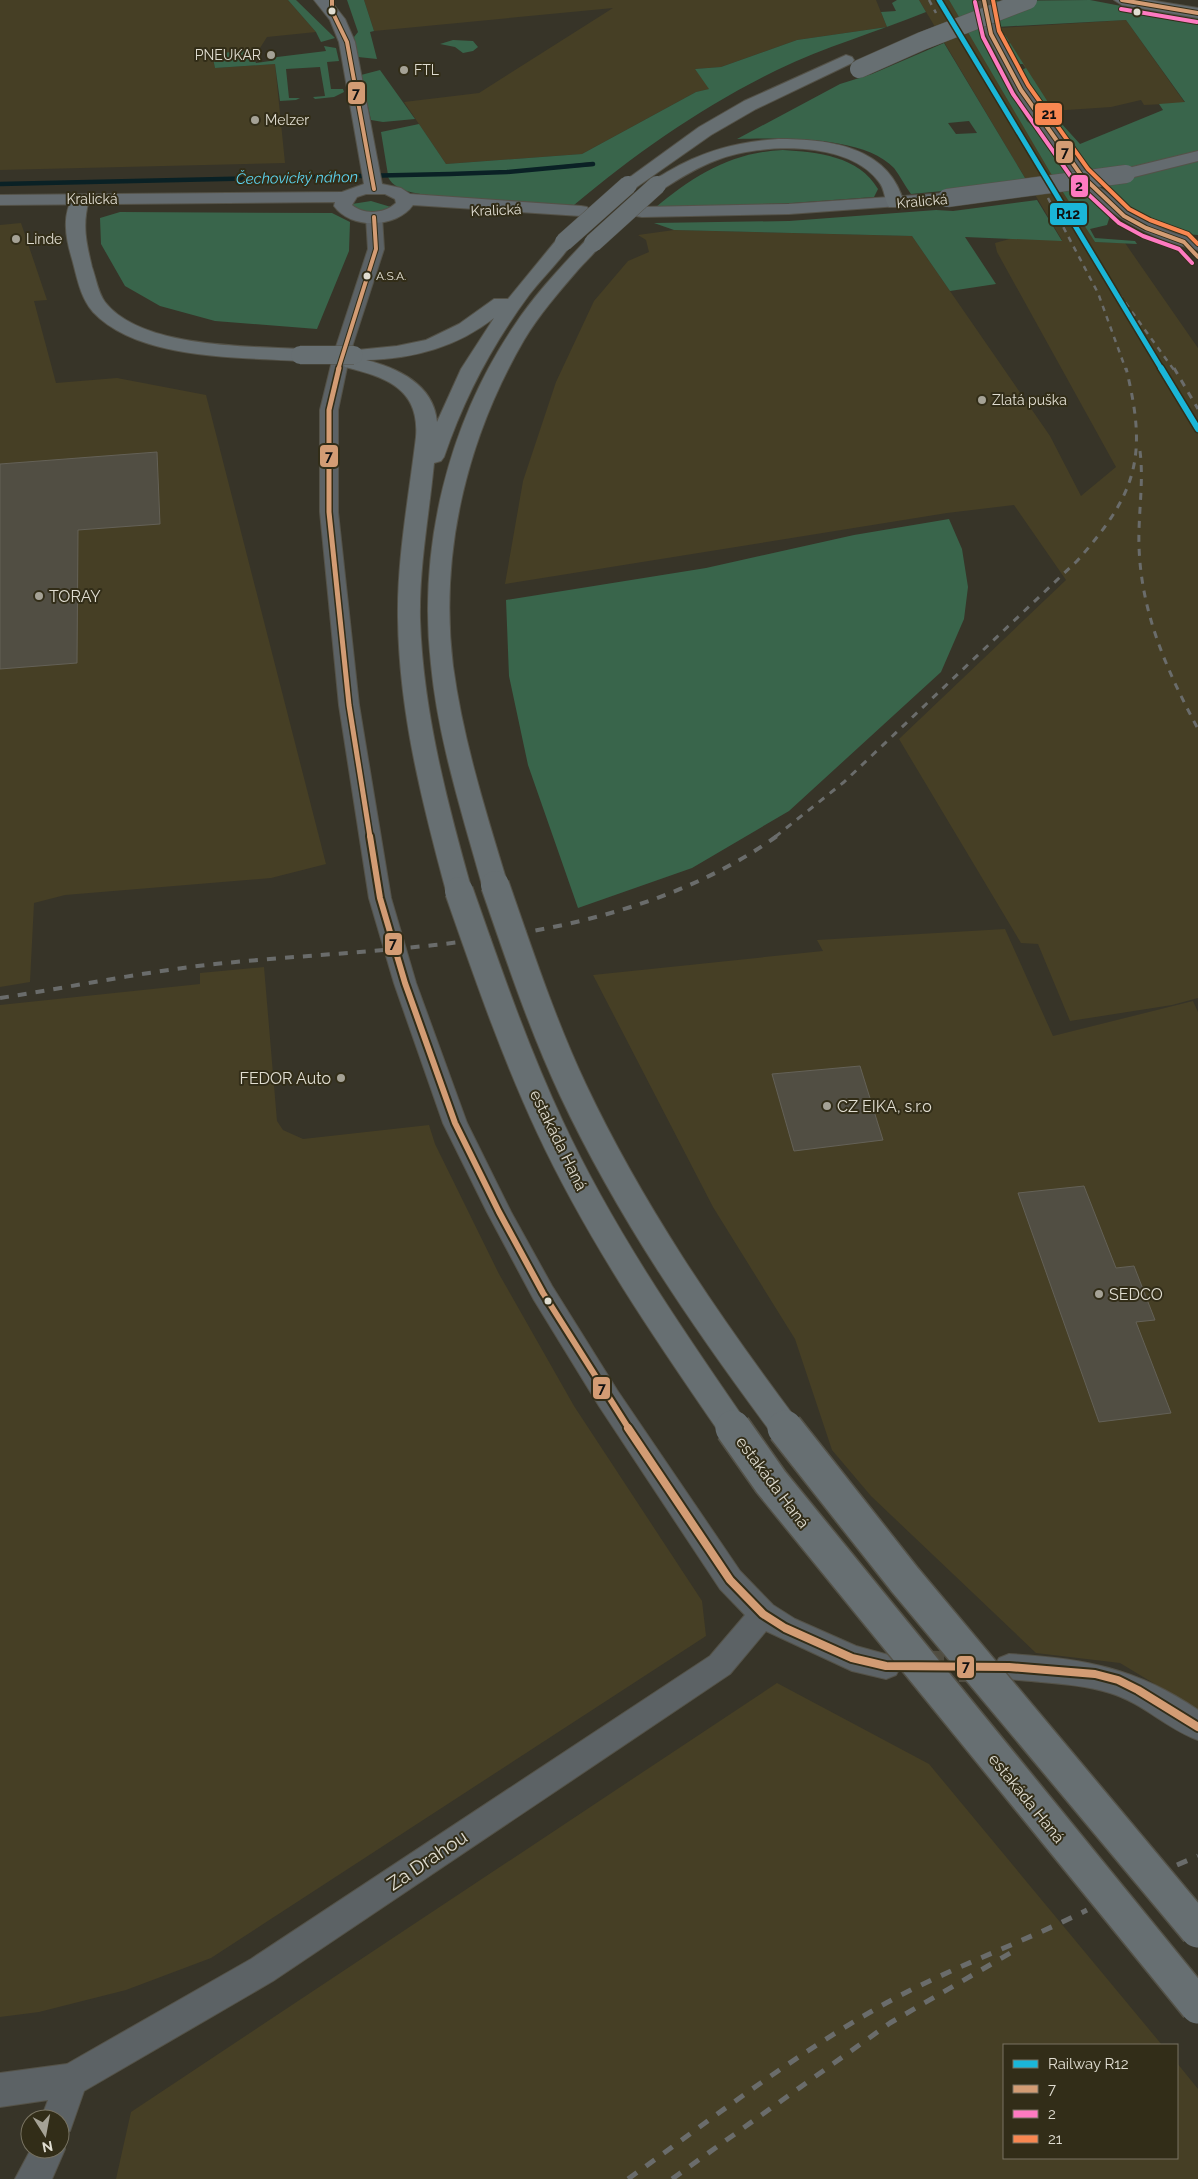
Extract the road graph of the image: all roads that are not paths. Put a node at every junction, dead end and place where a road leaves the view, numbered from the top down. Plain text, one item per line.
1 (322, 0) edge
2 (993, 0) edge
3 (1028, 0) edge
4 (1122, 0) edge
5 (1198, 13) edge
6 (988, 24) tunnel mouth
7 (853, 64) junction
8 (760, 118) dead end
9 (743, 128) dead end
10 (1198, 156) edge
11 (1080, 175) dead end
12 (657, 185) junction
13 (374, 187) junction
14 (1095, 190) dead end
15 (0, 200) edge
16 (80, 200) junction
17 (344, 202) junction
18 (895, 203) junction
19 (402, 205) junction
20 (580, 211) dead end
21 (642, 212) dead end
22 (374, 217) junction
23 (1191, 243) edge
24 (1198, 257) edge
25 (536, 273) junction
26 (353, 359) junction
27 (421, 501) junction
28 (763, 1614) junction
29 (886, 1666) tunnel mouth
30 (1008, 1667) tunnel mouth
31 (1198, 1726) edge
32 (1198, 1930) edge
33 (1198, 2006) edge
34 (71, 2080) junction
35 (0, 2090) edge
36 (61, 2109) edge
37 (45, 2159) edge
38 (32, 2179) edge

1 - 13 main road
2 - 7 highway
3 - 7 highway, bridge
4 - 5 main road
6 - 11 street
7 - 8 highway
7 - 25 highway, bridge
9 - 12 highway
10 - 18 main road, Kralická, bridge
12 - 18 highway
12 - 32 highway, bridge
13 - 17 main road
13 - 19 main road
14 - 23 street
15 - 16 main road, Kralická
16 - 17 main road, Kralická
16 - 26 highway, bridge
17 - 22 main road
18 - 21 main road, Kralická
19 - 20 main road, Kralická
19 - 22 main road
22 - 28 street
23 - 24 street
25 - 26 highway
25 - 27 highway
26 - 27 highway
27 - 33 highway, estakáda Haná, bridge
28 - 29 street
28 - 34 street, Za Drahou
30 - 31 street
34 - 35 street, Za Drahou
34 - 36 street
37 - 38 street

